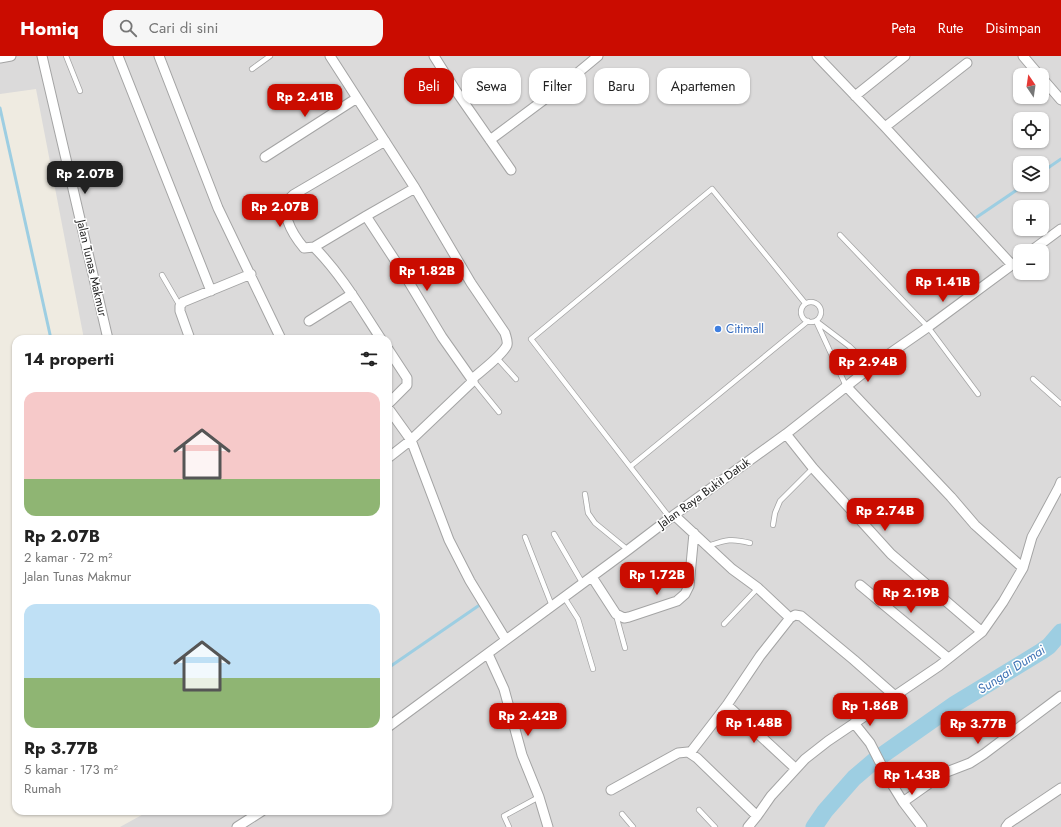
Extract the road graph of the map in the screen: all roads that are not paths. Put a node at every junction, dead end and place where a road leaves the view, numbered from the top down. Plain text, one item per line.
1 (11, 56) edge
2 (42, 56) edge
3 (66, 56) edge
4 (118, 56) edge
5 (159, 56) edge
6 (270, 56) edge
7 (330, 56) edge
8 (434, 56) edge
9 (598, 56) edge
10 (817, 56) edge
11 (906, 56) edge
12 (1023, 56) edge
13 (0, 58) edge
14 (967, 63) dead end
15 (1034, 68) edge
16 (252, 69) dead end
17 (1049, 86) edge
18 (80, 91) dead end
19 (856, 96) junction
20 (357, 98) junction
21 (1061, 100) edge
22 (885, 127) junction
23 (490, 140) junction
24 (385, 141) junction
25 (265, 157) dead end
26 (511, 170) dead end
27 (415, 188) junction
28 (366, 216) junction
29 (1061, 230) edge
30 (840, 235) dead end
31 (1041, 244) edge
32 (314, 247) junction
33 (1012, 265) joint
34 (251, 274) junction
35 (162, 275) dead end
36 (211, 290) junction
37 (352, 294) junction
38 (805, 303) junction
39 (180, 306) junction
40 (816, 320) junction
41 (808, 321) junction
42 (309, 322) dead end
43 (928, 327) junction
44 (107, 335) edge
45 (189, 335) edge
46 (280, 335) edge
47 (376, 335) edge
48 (392, 355) edge
49 (497, 357) junction
50 (871, 367) junction
51 (516, 379) dead end
52 (1033, 379) dead end
53 (472, 380) junction
54 (846, 386) junction
55 (978, 394) dead end
56 (392, 400) edge
57 (1061, 404) edge
58 (499, 412) dead end
59 (392, 414) edge
60 (786, 434) junction
61 (411, 440) junction
62 (392, 455) edge
63 (631, 466) junction
64 (813, 468) junction
65 (1060, 486) edge
66 (585, 494) dead end
67 (672, 516) junction
68 (773, 525) dead end
69 (694, 533) junction
70 (554, 534) dead end
71 (525, 537) dead end
72 (750, 543) dead end
73 (708, 546) junction
74 (628, 550) junction
75 (1023, 568) junction
76 (592, 577) junction
77 (583, 584) junction
78 (860, 586) dead end
79 (758, 588) junction
80 (564, 597) junction
81 (552, 606) junction
82 (616, 614) junction
83 (790, 618) junction
84 (724, 624) dead end
85 (982, 632) junction
86 (506, 640) junction
87 (625, 648) dead end
88 (488, 654) junction
89 (948, 658) junction
90 (593, 669) dead end
91 (895, 696) junction
92 (1061, 696) edge
93 (727, 705) junction
94 (854, 723) junction
95 (392, 724) edge
96 (690, 753) junction
97 (795, 768) junction
98 (1061, 788) edge
99 (610, 790) dead end
100 (539, 797) junction
101 (903, 802) junction
102 (699, 810) dead end
103 (622, 814) dead end
104 (256, 815) edge
105 (758, 816) junction
106 (237, 827) edge
107 (509, 827) edge
108 (548, 827) edge
109 (633, 827) edge
110 (716, 827) edge
111 (748, 827) edge
112 (922, 827) edge
113 (1006, 827) edge

1 - 13 street
2 - 44 street, Jalan Tunas Makmur
3 - 18 lane
4 - 36 street
5 - 34 street
6 - 16 lane
7 - 20 street
8 - 23 street
9 - 23 street
10 - 19 street
11 - 19 street
12 - 15 street
14 - 22 street
17 - 21 street
19 - 22 street
20 - 24 street
20 - 25 street
22 - 33 street
23 - 26 street
24 - 27 street
24 - 32 street
27 - 28 street
27 - 49 street
28 - 32 street
28 - 53 street
29 - 31 street
30 - 43 lane
32 - 37 street
33 - 43 street, Jalan Raya Bukit Datuk
34 - 36 street
34 - 46 street
35 - 39 lane
36 - 39 street
37 - 42 street
37 - 47 street
38 - 40 lane
38 - 41 lane
38 - 63 lane
39 - 45 street
40 - 41 lane
40 - 50 lane
40 - 54 lane
41 - 63 lane
43 - 50 street, Jalan Raya Bukit Datuk
43 - 55 lane
48 - 56 street
49 - 51 lane
49 - 53 street
50 - 54 street, Jalan Raya Bukit Datuk
52 - 57 lane
53 - 58 lane
53 - 61 street
54 - 60 street, Jalan Raya Bukit Datuk
54 - 75 street
59 - 61 street
60 - 64 street
60 - 67 street, Jalan Raya Bukit Datuk
61 - 62 street
61 - 86 street
63 - 67 lane
64 - 68 lane
64 - 85 street
65 - 75 street
66 - 74 lane
67 - 69 street
67 - 74 street, Jalan Raya Bukit Datuk
69 - 73 street
69 - 82 street
70 - 77 lane
71 - 81 lane
72 - 73 lane
73 - 79 street
74 - 76 street, Jalan Raya Bukit Datuk
75 - 85 street
76 - 77 street, Jalan Raya Bukit Datuk
76 - 82 street
77 - 80 street, Jalan Raya Bukit Datuk
78 - 89 street
79 - 83 street
79 - 84 lane
80 - 81 street, Jalan Raya Bukit Datuk
80 - 90 lane
81 - 86 street, Jalan Raya Bukit Datuk
82 - 87 lane
83 - 91 street
83 - 93 street
85 - 89 street
86 - 88 street, Jalan Raya Bukit Datuk
88 - 95 street, Jalan Raya Bukit Datuk
88 - 100 street
89 - 91 street
91 - 94 street
92 - 101 street
93 - 96 street
93 - 97 street
94 - 97 street
94 - 101 street
96 - 99 street
96 - 105 street
97 - 105 street
98 - 113 street
100 - 107 lane
100 - 108 street
101 - 112 street
102 - 110 lane
103 - 109 lane
104 - 106 street
105 - 111 street

